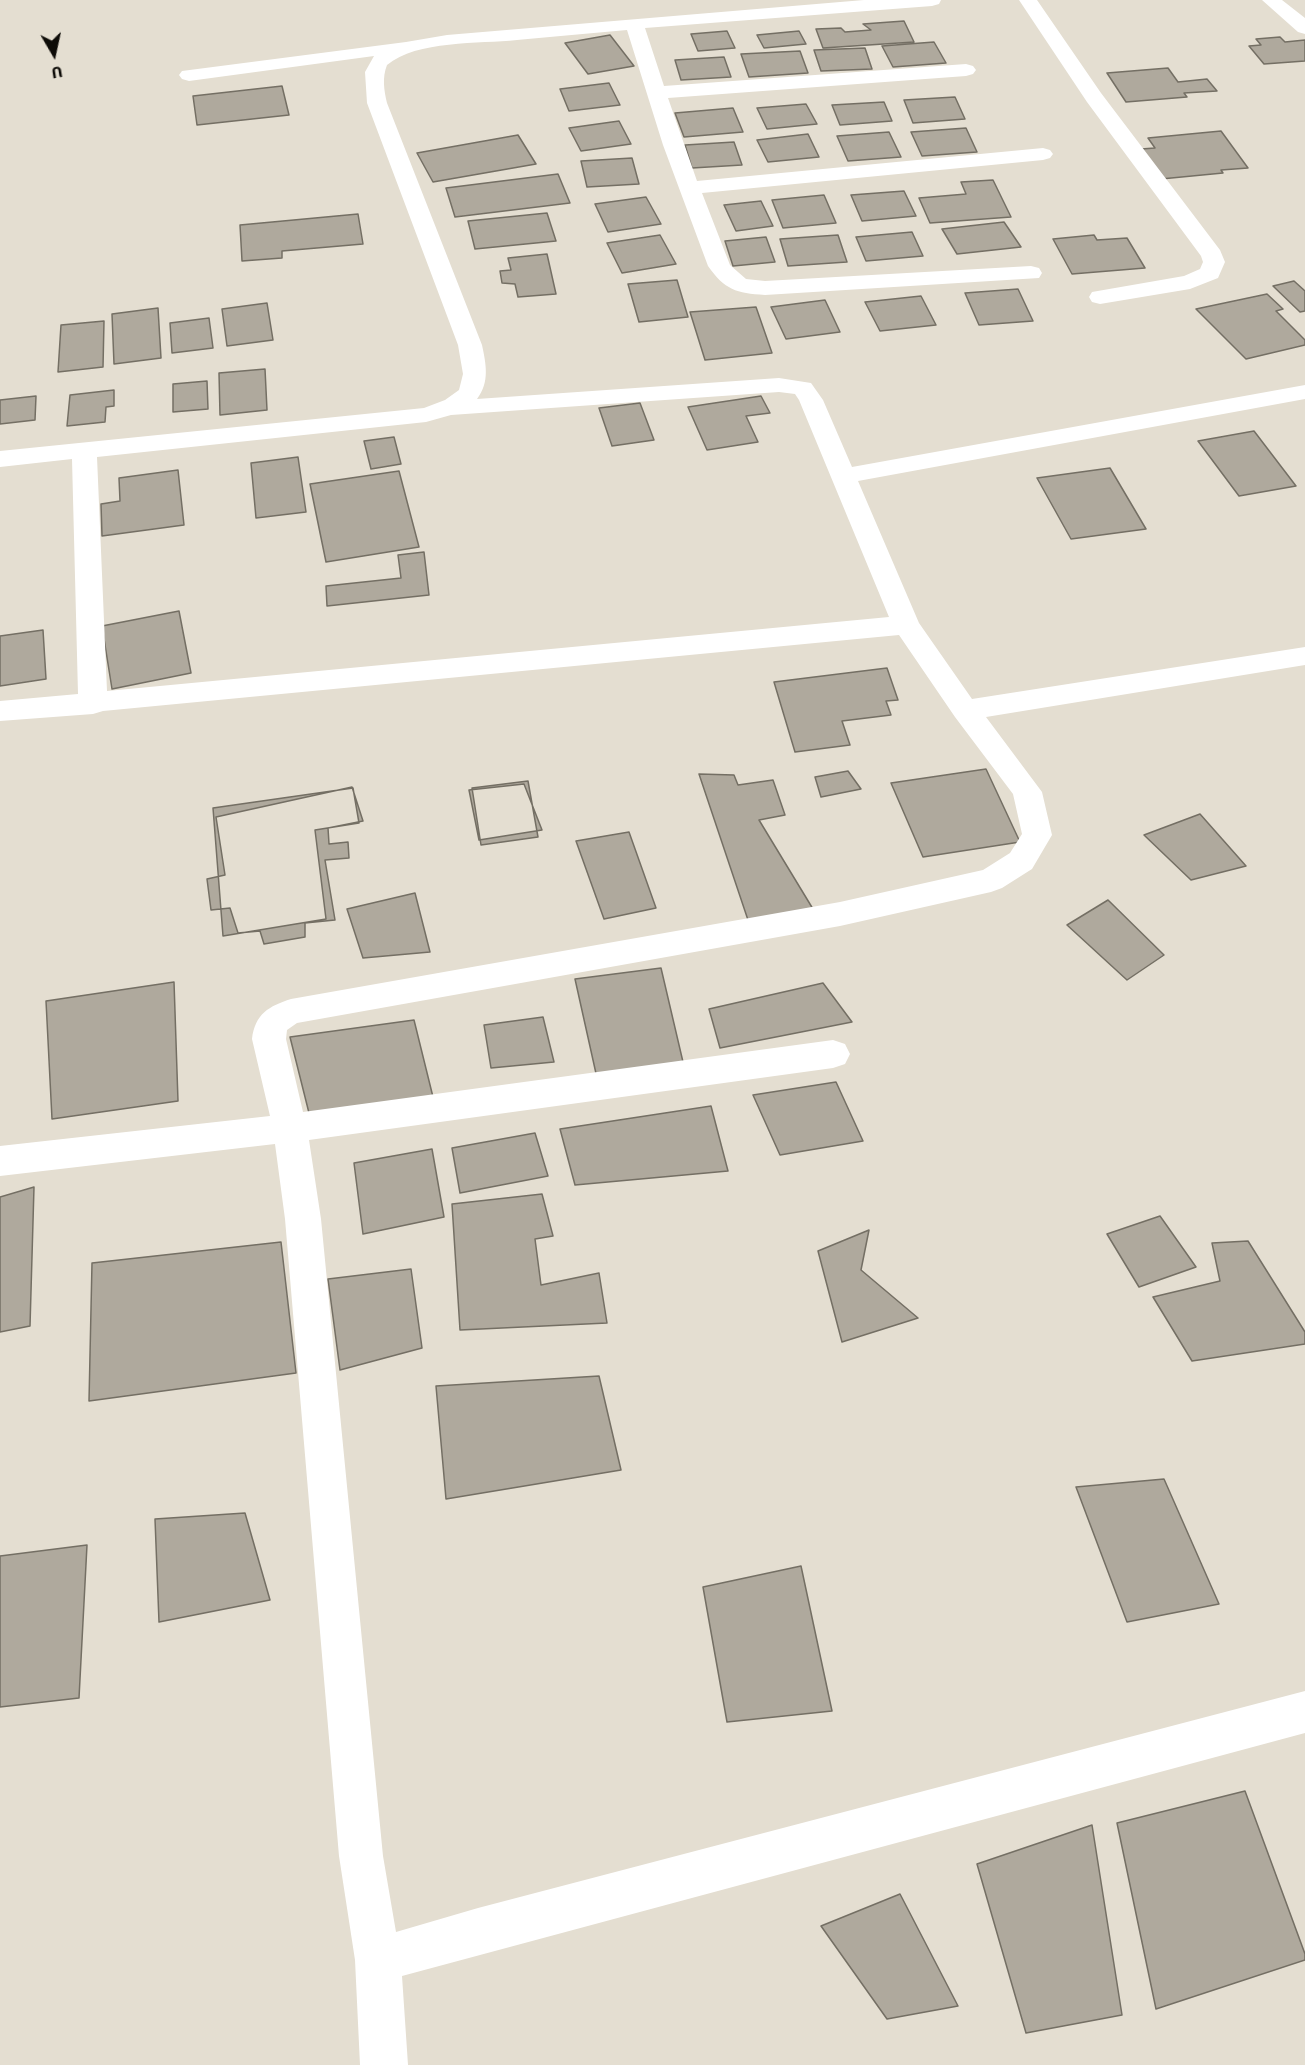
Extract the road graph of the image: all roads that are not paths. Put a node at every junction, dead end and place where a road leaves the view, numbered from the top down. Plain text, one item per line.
1 (932, 0) edge
2 (1028, 0) edge
3 (1271, 0) edge
4 (633, 23) junction
5 (1305, 28) edge
6 (426, 44) junction
7 (966, 70) dead end
8 (189, 75) dead end
9 (656, 93) junction
10 (1043, 154) dead end
11 (691, 188) junction
12 (1031, 273) dead end
13 (1100, 297) dead end
14 (1305, 392) edge
15 (449, 408) junction
16 (84, 451) junction
17 (0, 459) edge
18 (843, 476) junction
19 (906, 625) junction
20 (1305, 656) edge
21 (93, 704) junction
22 (964, 710) junction
23 (0, 711) edge
24 (833, 1054) dead end
25 (290, 1128) junction
26 (0, 1161) edge
27 (1305, 1712) edge
28 (378, 1960) junction
29 (384, 2065) edge

1 - 4 street
2 - 13 street
3 - 5 street
4 - 6 street
4 - 9 street
6 - 8 street
6 - 15 street
7 - 9 street
9 - 11 street
10 - 11 street
11 - 12 street
14 - 18 street
15 - 16 street
15 - 18 street
16 - 17 street
16 - 21 street
18 - 19 street
19 - 21 street
19 - 22 street
20 - 22 street
21 - 23 street
22 - 25 street
24 - 25 street
25 - 26 street
25 - 28 street
27 - 28 street
28 - 29 street

